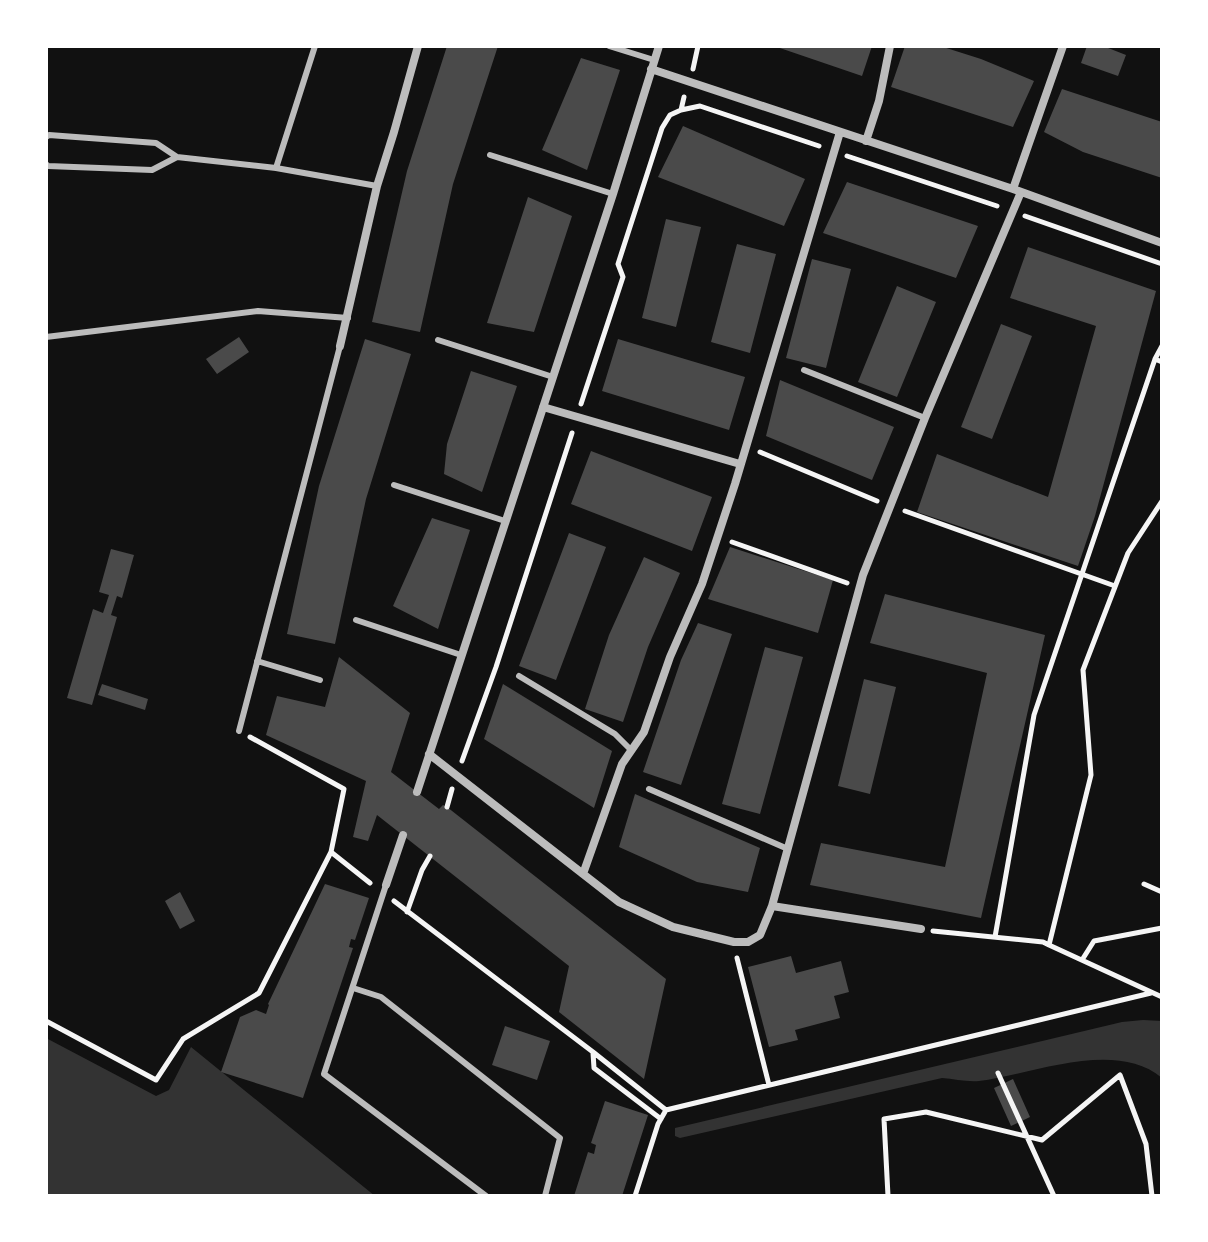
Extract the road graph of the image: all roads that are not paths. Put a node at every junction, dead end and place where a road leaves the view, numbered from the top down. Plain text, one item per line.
1 (315, 46) edge
2 (418, 46) edge
3 (609, 46) edge
4 (659, 46) edge
5 (890, 46) edge
6 (1063, 46) edge
7 (652, 65) junction
8 (840, 132) junction
9 (46, 137) edge
10 (866, 141) junction
11 (490, 155) dead end
12 (177, 157) junction
13 (46, 164) edge
14 (276, 168) junction
15 (377, 186) junction
16 (1017, 191) junction
17 (613, 194) junction
18 (1162, 243) edge
19 (348, 318) junction
20 (46, 337) edge
21 (438, 340) dead end
22 (340, 346) joint
23 (804, 370) dead end
24 (553, 377) junction
25 (543, 407) junction
26 (925, 418) junction
27 (740, 464) junction
28 (394, 485) dead end
29 (505, 521) junction
30 (356, 620) dead end
31 (461, 655) junction
32 (257, 661) junction
33 (519, 676) dead end
34 (320, 680) dead end
35 (239, 731) road end
36 (631, 750) junction
37 (429, 754) junction
38 (649, 789) dead end
39 (417, 792) dead end
40 (403, 835) dead end
41 (788, 849) junction
42 (583, 874) junction
43 (386, 885) joint
44 (772, 906) junction
45 (921, 929) road end
46 (353, 988) junction
47 (486, 1196) edge
48 (545, 1196) edge

1 - 14 lane
2 - 15 street
3 - 7 lane
4 - 7 street
5 - 10 street
6 - 16 street
7 - 8 street
7 - 17 street
8 - 10 street
8 - 27 street
9 - 12 lane
10 - 16 street
11 - 17 lane
12 - 13 lane
12 - 14 lane
14 - 15 lane
15 - 19 street
16 - 18 street
16 - 26 street
17 - 24 street
19 - 20 lane
19 - 22 street
21 - 24 lane
22 - 32 lane
23 - 26 lane
24 - 25 street
25 - 27 street
25 - 29 street
26 - 41 street
27 - 36 street
28 - 29 lane
29 - 31 street
30 - 31 lane
31 - 37 street
32 - 34 lane
32 - 35 lane
33 - 36 lane
36 - 42 street
37 - 39 street
37 - 42 street
38 - 41 lane
40 - 43 street
41 - 44 street
42 - 44 street
43 - 46 lane
44 - 45 street
46 - 47 lane
46 - 48 lane

